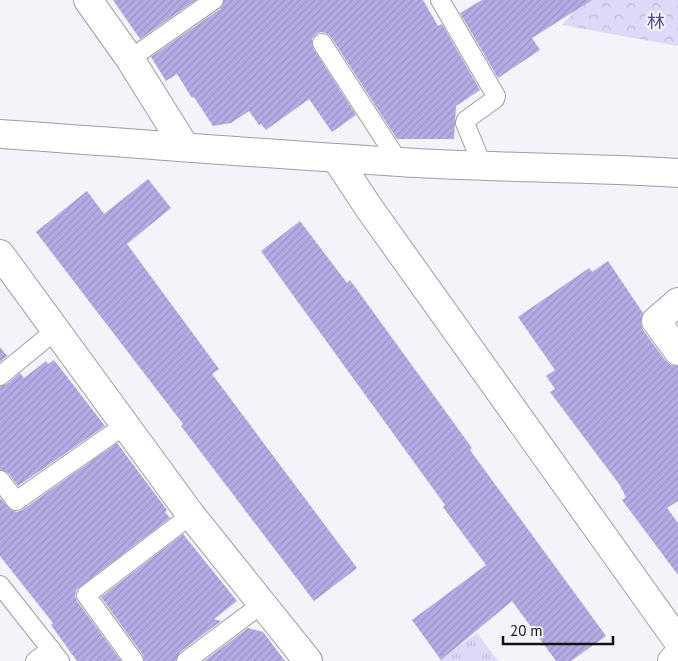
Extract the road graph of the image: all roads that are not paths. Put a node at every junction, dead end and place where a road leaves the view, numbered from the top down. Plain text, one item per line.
1 (88, 0) edge
2 (214, 0) edge
3 (440, 0) edge
4 (322, 43) dead end
5 (130, 59) junction
6 (0, 134) edge
7 (185, 147) junction
8 (336, 158) junction
9 (399, 162) junction
10 (483, 167) junction
11 (678, 173) edge
12 (0, 254) edge
13 (678, 302) edge
14 (56, 330) junction
15 (678, 351) edge
16 (0, 376) edge
17 (125, 425) junction
18 (0, 480) edge
19 (191, 516) junction
20 (0, 585) edge
21 (262, 604) junction
22 (678, 641) edge
23 (55, 655) edge
24 (678, 655) edge
25 (36, 661) edge
26 (134, 661) edge
27 (186, 661) edge
28 (308, 661) edge
29 (672, 661) edge

1 - 5 street
2 - 5 lane
3 - 10 lane
4 - 9 lane
5 - 7 street
6 - 7 street
7 - 8 street
8 - 9 street
8 - 22 street
9 - 10 street
10 - 11 street
12 - 14 street
13 - 15 street
14 - 16 lane
14 - 17 street
17 - 18 lane
17 - 19 street
19 - 21 street
19 - 26 lane
20 - 23 lane
21 - 27 lane
21 - 28 street
23 - 25 lane
24 - 29 street

